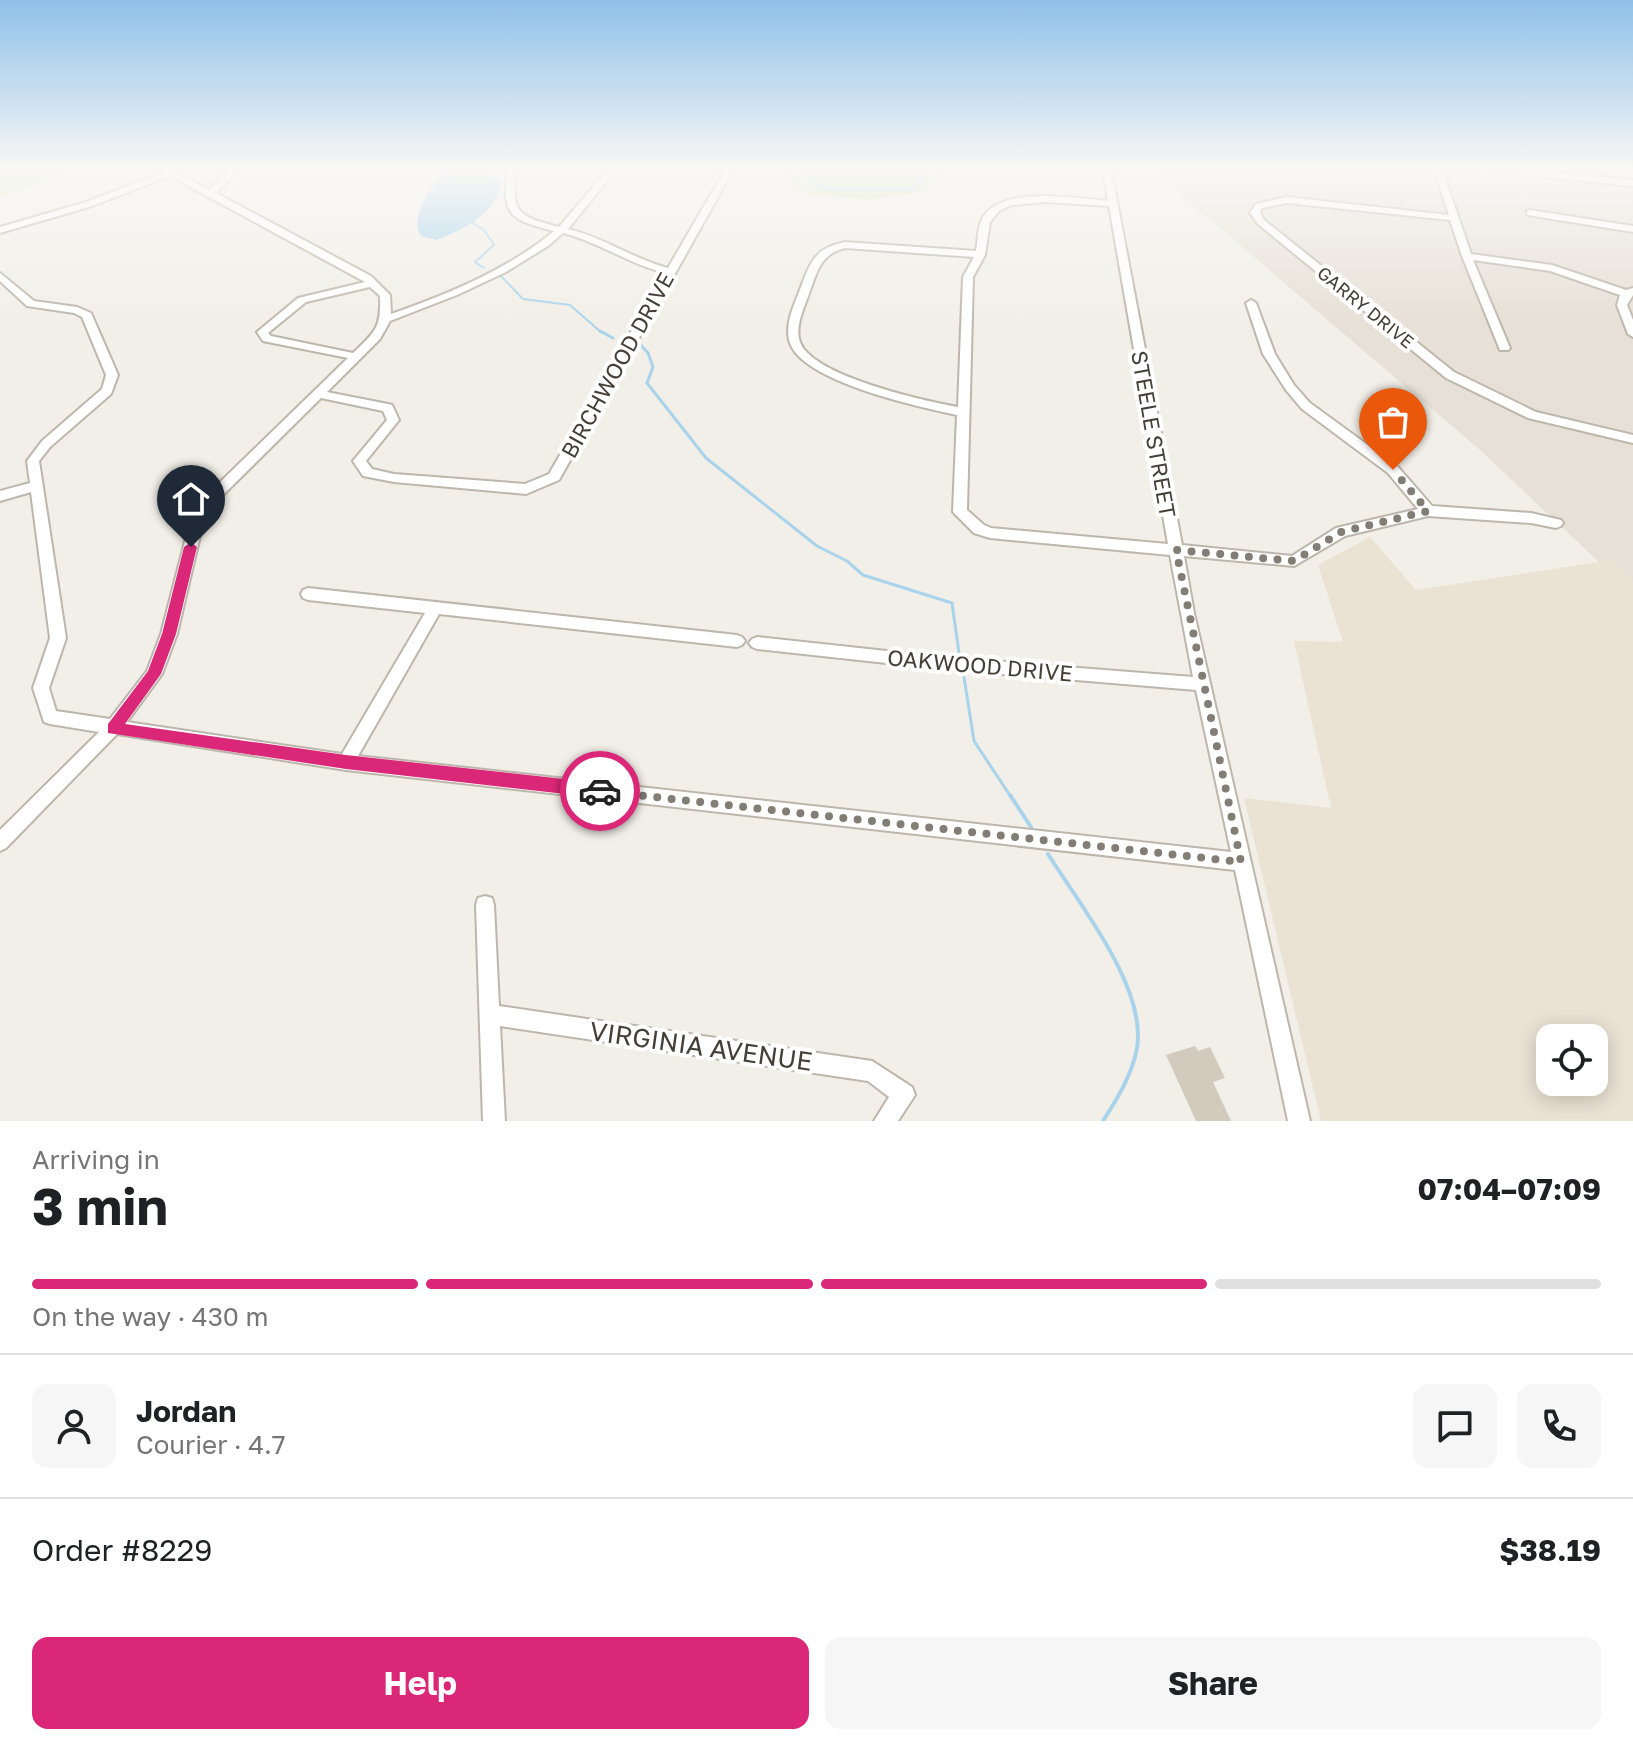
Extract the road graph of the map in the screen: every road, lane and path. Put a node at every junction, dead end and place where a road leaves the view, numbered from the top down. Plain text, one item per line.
1 (30, 221) edge
2 (260, 221) edge
3 (532, 221) edge
4 (568, 221) edge
5 (699, 221) edge
6 (986, 221) edge
7 (1115, 221) edge
8 (1261, 221) edge
9 (1455, 221) edge
10 (1584, 221) edge
11 (1633, 229) edge
12 (0, 230) edge
13 (561, 230) junction
14 (980, 254) junction
15 (1467, 256) junction
16 (669, 271) junction
17 (0, 276) edge
18 (373, 283) junction
19 (1630, 292) edge
20 (1251, 303) dead end
21 (386, 319) junction
22 (1633, 334) edge
23 (1504, 348) dead end
24 (357, 357) junction
25 (319, 394) junction
26 (963, 412) junction
27 (1633, 439) edge
28 (37, 486) junction
29 (0, 496) edge
30 (1428, 511) junction
31 (1556, 523) dead end
32 (1176, 550) junction
33 (308, 594) dead end
34 (435, 608) junction
35 (737, 641) dead end
36 (757, 643) dead end
37 (1203, 684) junction
38 (113, 728) junction
39 (346, 762) junction
40 (0, 842) edge
41 (1241, 862) junction
42 (485, 905) dead end
43 (491, 1015) junction
44 (494, 1121) edge
45 (885, 1121) edge
46 (1299, 1121) edge

1 - 12 street
2 - 18 street
3 - 13 street
4 - 13 street
5 - 16 street, BIRCHWOOD DRIVE
6 - 14 street
7 - 32 street, STEELE STREET
8 - 27 street, GARRY DRIVE
9 - 15 street
10 - 11 street
13 - 16 street
13 - 21 street
14 - 26 street
14 - 26 street
15 - 19 street
15 - 23 street
16 - 25 street, BIRCHWOOD DRIVE
17 - 28 street
18 - 21 street
18 - 24 street
19 - 22 street
20 - 30 street
21 - 24 street
24 - 25 street
25 - 38 street
26 - 32 street
28 - 29 street
28 - 38 street
30 - 31 street
30 - 32 street
32 - 37 street, STEELE STREET
33 - 34 street
34 - 35 street
34 - 39 street
36 - 37 street, OAKWOOD DRIVE
37 - 41 street, STEELE STREET
38 - 39 street
38 - 40 street
39 - 41 street
41 - 46 street, STEELE STREET
42 - 43 street
43 - 44 street
43 - 45 street, VIRGINIA AVENUE

